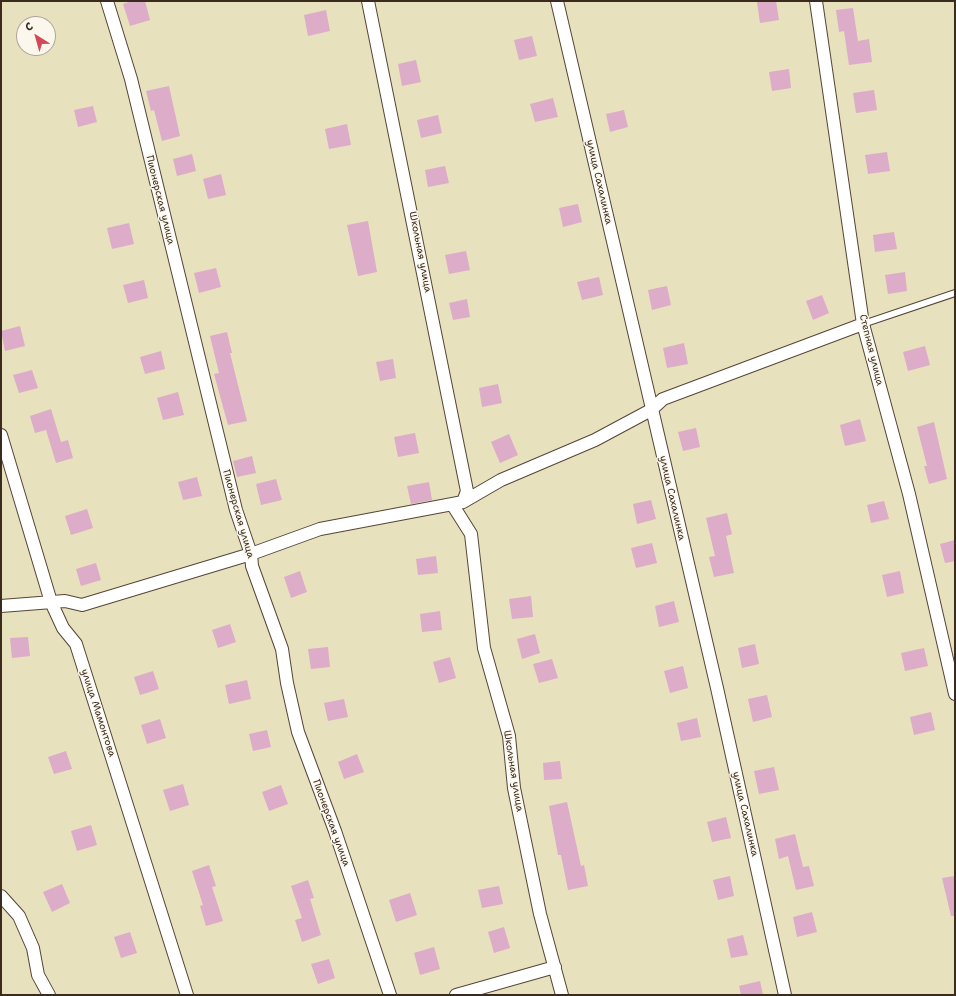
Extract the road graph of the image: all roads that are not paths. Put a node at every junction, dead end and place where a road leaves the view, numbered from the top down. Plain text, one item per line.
1 (108, 1) edge
2 (368, 1) edge
3 (557, 1) edge
4 (816, 1) edge
5 (955, 294) edge
6 (863, 324) junction
7 (651, 410) junction
8 (1, 435) edge
9 (458, 503) junction
10 (251, 554) junction
11 (51, 602) junction
12 (1, 606) edge
13 (955, 694) edge
14 (1, 896) edge
15 (555, 967) junction
16 (49, 995) edge
17 (187, 995) edge
18 (390, 995) edge
19 (456, 995) edge
20 (562, 995) edge
21 (785, 995) edge

1 - 10 street, Пионерская улица
2 - 9 street, Школьная улица
3 - 7 street, улица Сахалинка
4 - 6 street, Степная улица
5 - 6 lane
6 - 7 street
6 - 13 street, Степная улица
7 - 9 street
7 - 21 street, улица Сахалинка
8 - 11 street, улица Мамонтова
9 - 10 street
9 - 15 street, Школьная улица
10 - 11 street
10 - 18 street, Пионерская улица
11 - 12 street
11 - 17 street, улица Мамонтова
14 - 16 street
15 - 19 street
15 - 20 street, Школьная улица

